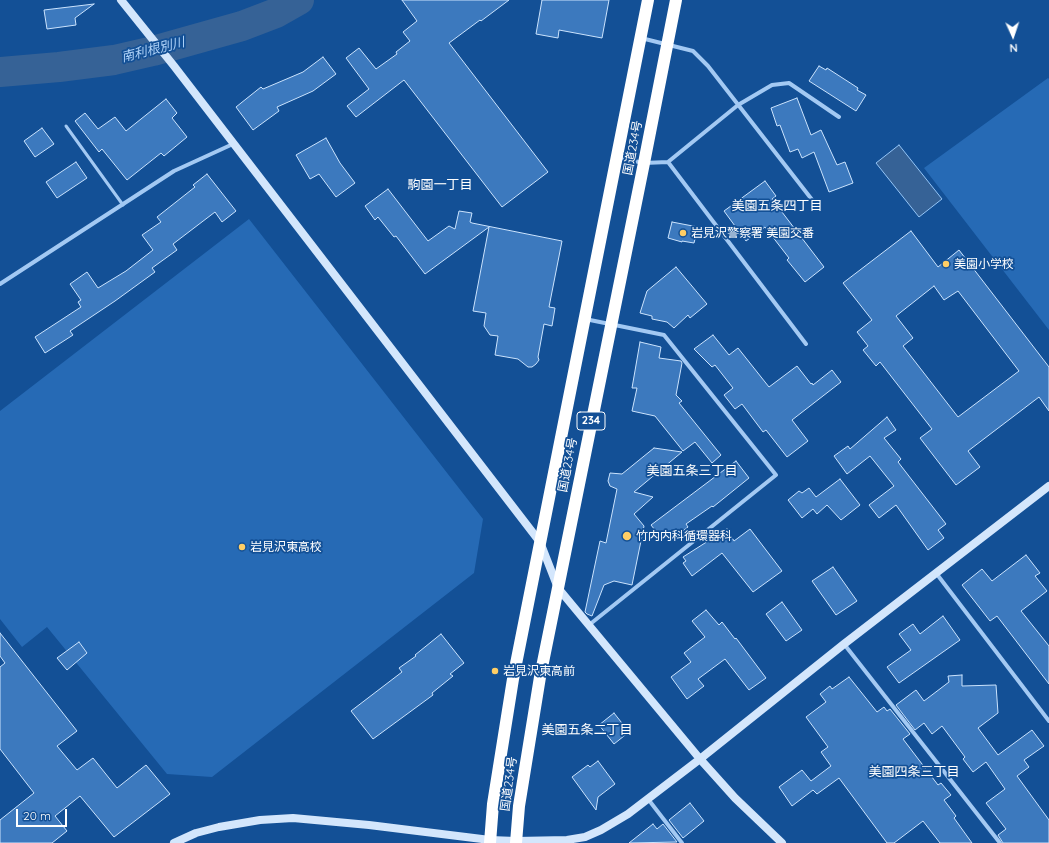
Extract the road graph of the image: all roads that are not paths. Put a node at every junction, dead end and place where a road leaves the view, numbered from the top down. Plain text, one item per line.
1 (121, 0) edge
2 (648, 0) edge
3 (676, 0) edge
4 (641, 38) junction
5 (667, 44) junction
6 (738, 105) junction
7 (839, 117) dead end
8 (66, 126) dead end
9 (234, 144) junction
10 (617, 158) junction
11 (668, 162) junction
12 (644, 163) junction
13 (123, 205) junction
14 (820, 210) dead end
15 (0, 284) edge
16 (585, 319) junction
17 (611, 324) junction
18 (806, 344) dead end
19 (1049, 486) edge
20 (540, 542) junction
21 (936, 573) junction
22 (558, 588) junction
23 (589, 625) junction
24 (844, 644) junction
25 (1049, 721) edge
26 (700, 759) junction
27 (648, 798) junction
28 (490, 841) edge
29 (516, 842) edge
30 (567, 842) edge
31 (174, 843) edge
32 (682, 843) edge
33 (782, 843) edge
34 (1000, 843) edge

1 - 9 street
2 - 4 highway, 国道234号 / 234
3 - 5 highway, 国道234号 / 234
4 - 5 street
4 - 10 highway, 国道234号 / 234
5 - 6 street
5 - 12 highway, 国道234号 / 234
6 - 7 street
6 - 11 street
6 - 14 street
8 - 13 lane
9 - 13 street
9 - 20 street
10 - 12 street
10 - 16 highway, 国道234号 / 234
11 - 12 street
11 - 18 street
12 - 17 highway, 国道234号 / 234
13 - 15 street
16 - 17 street
16 - 20 highway, 国道234号 / 234
17 - 22 highway, 国道234号 / 234
17 - 23 street
19 - 21 street
20 - 22 street
20 - 28 highway, 国道234号 / 234
21 - 24 street
21 - 25 street
22 - 23 street
22 - 29 highway, 国道234号 / 234
23 - 26 street
24 - 26 street
24 - 34 street
26 - 27 street
26 - 33 street
27 - 30 street
27 - 32 street
28 - 29 street
28 - 31 street
29 - 30 street

